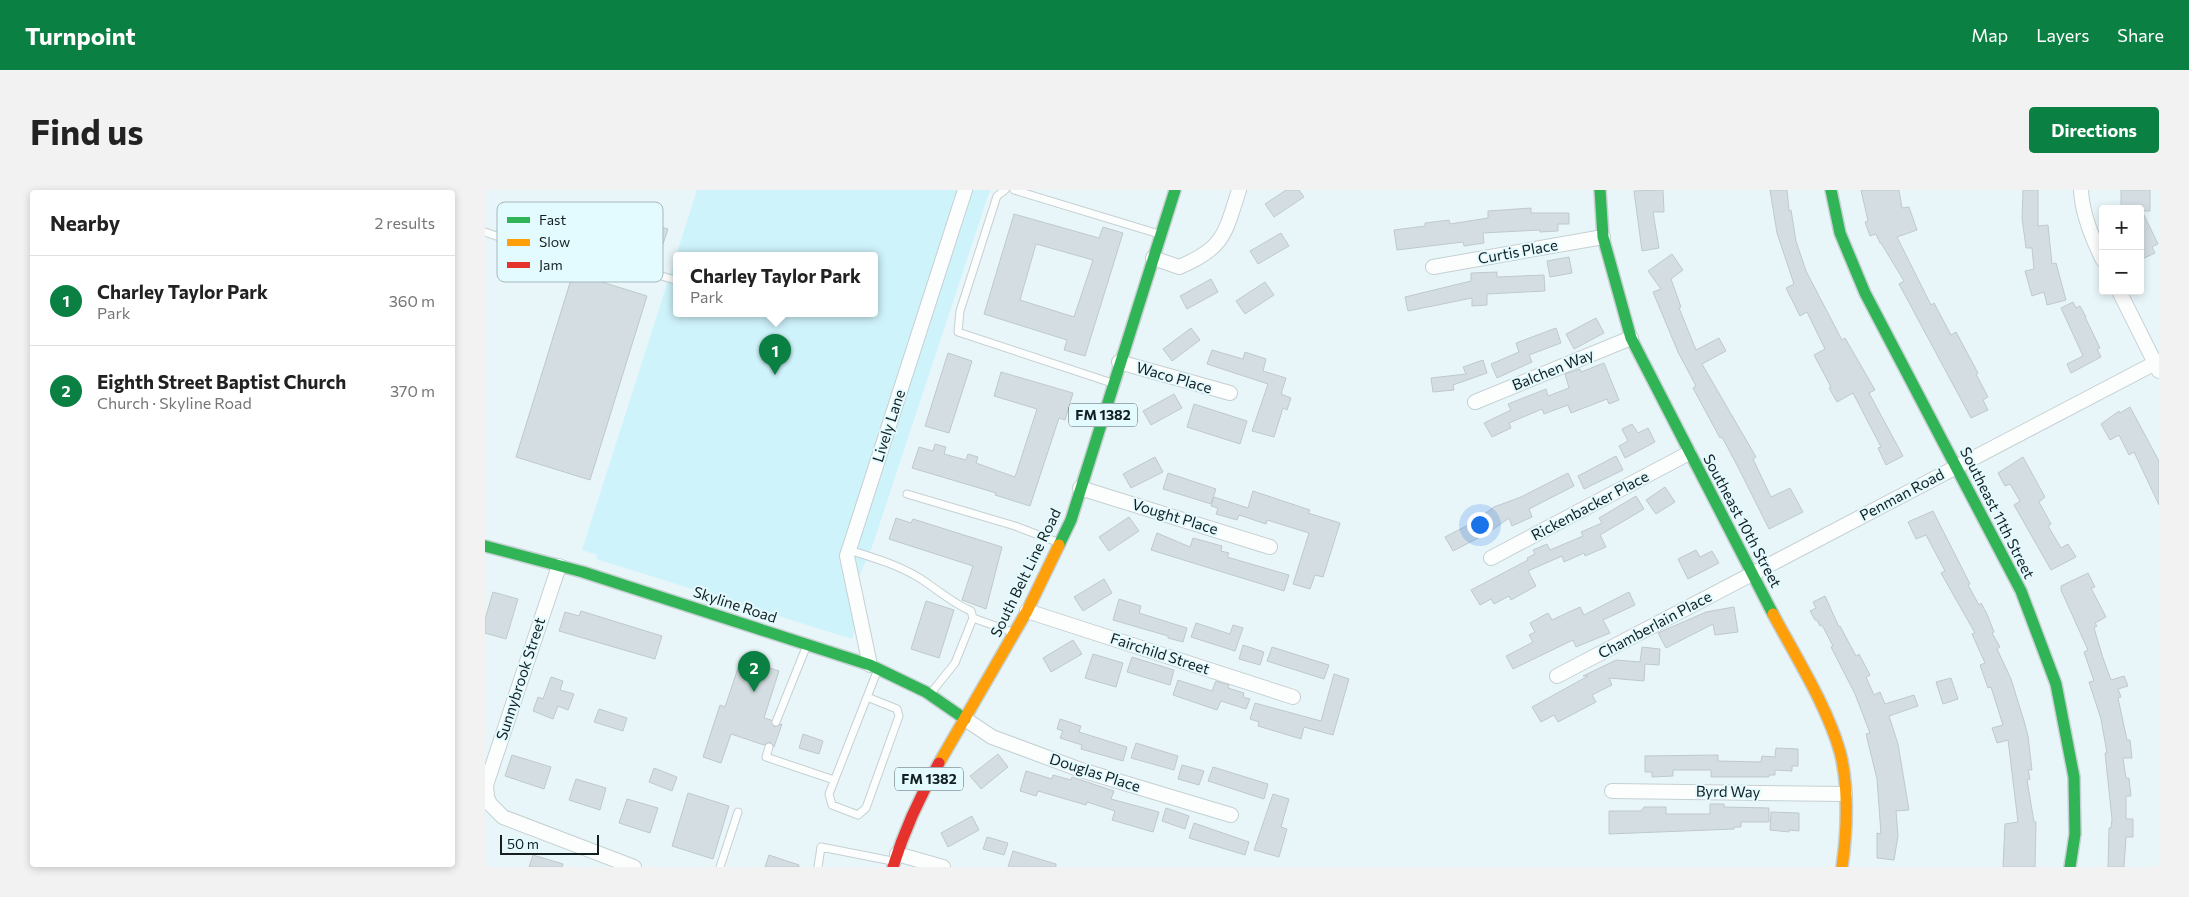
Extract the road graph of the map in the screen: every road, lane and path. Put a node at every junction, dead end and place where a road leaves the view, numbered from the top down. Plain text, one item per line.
1 (965, 190) edge
2 (1005, 190) edge
3 (1014, 190) edge
4 (1175, 190) edge
5 (1239, 190) edge
6 (1600, 190) edge
7 (1831, 190) edge
8 (2081, 190) edge
9 (485, 232) edge
10 (1161, 235) junction
11 (497, 236) edge
12 (1603, 237) junction
13 (2099, 252) edge
14 (1153, 258) junction
15 (1433, 267) dead end
16 (2121, 295) edge
17 (1631, 338) junction
18 (1119, 362) junction
19 (2158, 365) edge
20 (1112, 383) junction
21 (1230, 394) dead end
22 (1475, 402) dead end
23 (1689, 453) junction
24 (1956, 467) junction
25 (1080, 488) junction
26 (907, 494) dead end
27 (1059, 543) junction
28 (485, 546) edge
29 (1271, 547) dead end
30 (849, 550) junction
31 (1491, 558) dead end
32 (559, 566) junction
33 (1752, 574) junction
34 (1027, 610) junction
35 (973, 618) junction
36 (1014, 633) junction
37 (807, 644) junction
38 (874, 667) junction
39 (1557, 676) dead end
40 (930, 695) junction
41 (867, 697) junction
42 (1293, 697) dead end
43 (965, 719) junction
44 (776, 722) dead end
45 (769, 747) dead end
46 (834, 780) junction
47 (1612, 791) dead end
48 (1845, 794) junction
49 (738, 812) dead end
50 (1231, 815) dead end
51 (895, 861) edge
52 (634, 867) edge
53 (720, 867) edge
54 (818, 867) edge
55 (943, 867) edge
56 (1842, 867) edge
57 (2070, 867) edge

1 - 30 street, Lively Lane
2 - 20 lane
3 - 10 lane
4 - 10 street, South Belt Line Road / FM 1382
5 - 14 street
6 - 12 street, Southeast 10th Street
7 - 24 street, Southeast 11th Street
8 - 13 street
9 - 11 lane
10 - 14 street, South Belt Line Road / FM 1382
12 - 15 street, Curtis Place
12 - 17 street, Southeast 10th Street
14 - 18 street, South Belt Line Road / FM 1382
16 - 19 street
17 - 22 street, Balchen Way
17 - 23 street, Southeast 10th Street
18 - 20 street, South Belt Line Road / FM 1382
18 - 21 street, Waco Place
19 - 24 street, Penman Road
20 - 25 street, South Belt Line Road / FM 1382
23 - 31 street, Rickenbacker Place
23 - 33 street, Southeast 10th Street
24 - 33 street, Penman Road
24 - 57 street, Southeast 11th Street
25 - 27 street, South Belt Line Road / FM 1382
25 - 29 street, Vought Place
26 - 27 lane
27 - 34 street, South Belt Line Road / FM 1382
28 - 32 street, Skyline Road
30 - 35 lane
30 - 38 street, Lively Lane
32 - 37 street, Skyline Road
32 - 52 street, Sunnybrook Street
33 - 39 street, Chamberlain Place
33 - 48 street, Southeast 10th Street
34 - 36 street, South Belt Line Road / FM 1382
34 - 42 street, Fairchild Street
35 - 36 lane
35 - 40 lane
36 - 43 street, South Belt Line Road / FM 1382
37 - 38 street, Skyline Road
37 - 44 lane
38 - 40 street, Skyline Road
38 - 41 lane
40 - 43 street, Skyline Road
41 - 46 lane
41 - 46 lane
43 - 50 street, Douglas Place
43 - 51 street, South Belt Line Road / FM 1382
45 - 46 lane
47 - 48 street, Byrd Way
48 - 56 street, Southeast 10th Street
49 - 53 lane
51 - 54 lane
51 - 55 street

